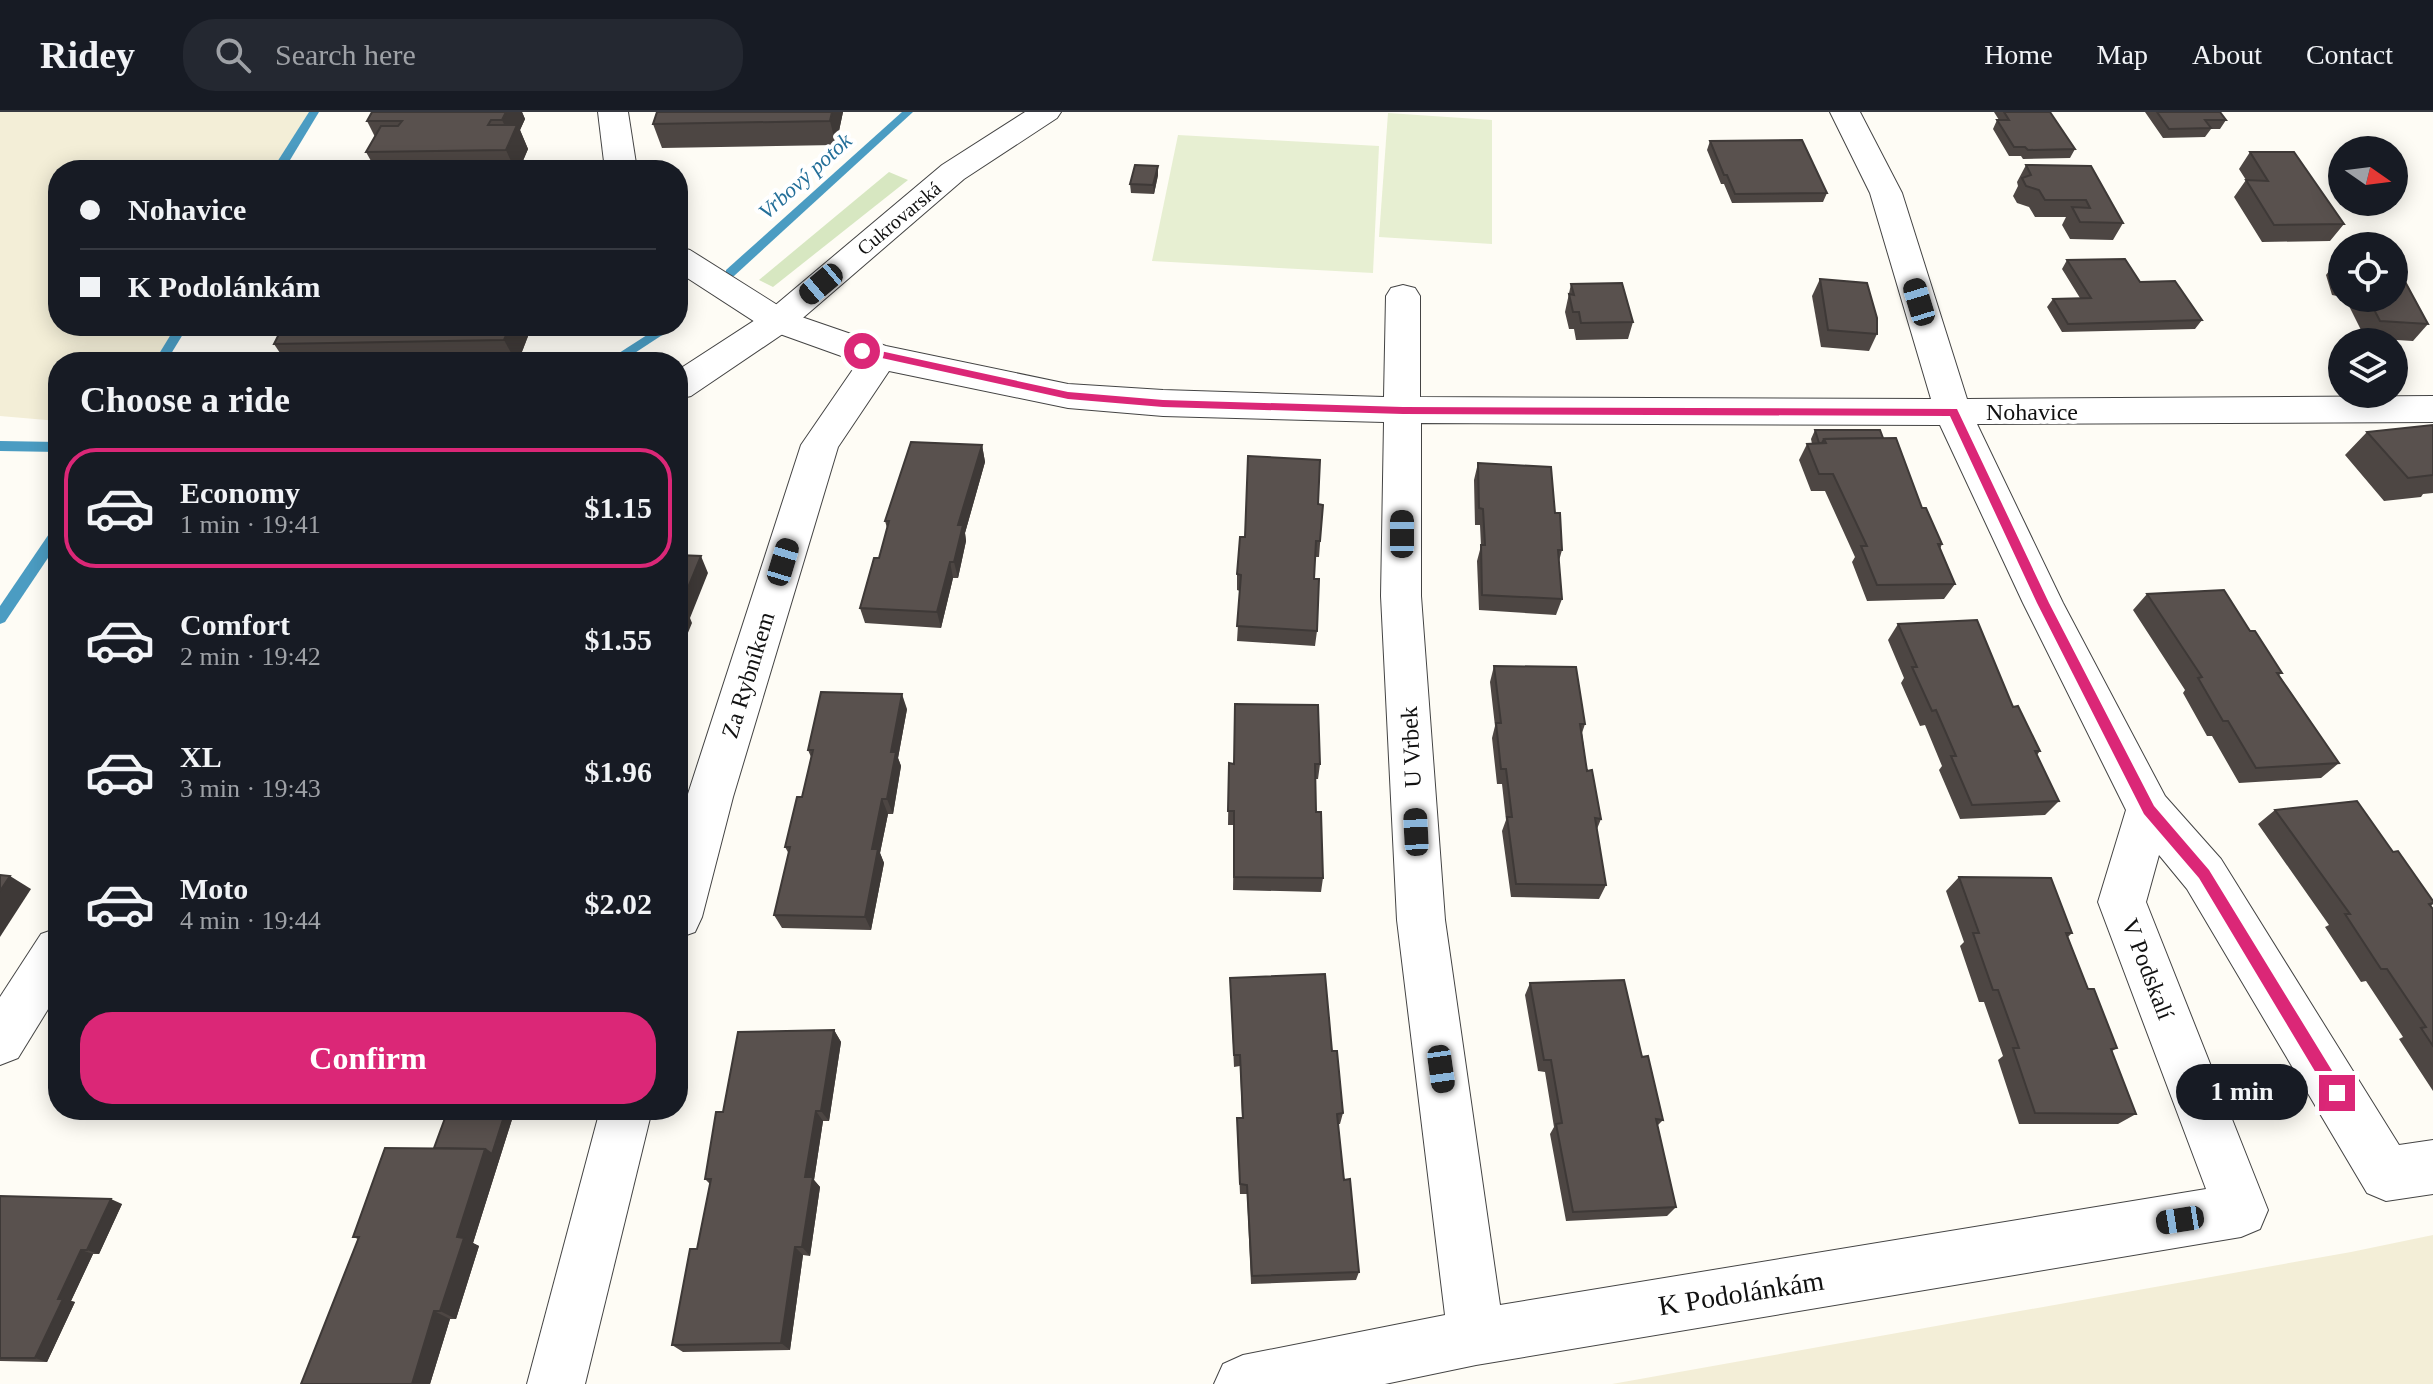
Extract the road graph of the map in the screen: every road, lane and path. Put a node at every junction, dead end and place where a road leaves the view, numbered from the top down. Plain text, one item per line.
1 (613, 112) edge
2 (1046, 112) edge
3 (1845, 112) edge
4 (620, 160) edge
5 (688, 263) edge
6 (1403, 296) dead end
7 (778, 321) junction
8 (880, 357) junction
9 (688, 380) edge
10 (2433, 409) edge
11 (1403, 410) junction
12 (1953, 412) junction
13 (2149, 810) junction
14 (688, 880) edge
15 (48, 966) edge
16 (0, 1041) edge
17 (623, 1120) edge
18 (2410, 1171) edge
19 (2241, 1210) joint
20 (1476, 1337) junction
21 (556, 1384) edge
22 (1243, 1384) edge

1 - 4 street
2 - 7 street, Cukrovarská
3 - 12 street
5 - 7 street, Nohavice
6 - 11 street, U Vrbek
7 - 8 street, Nohavice
7 - 9 street, Cukrovarská
8 - 11 street, Nohavice
8 - 14 street, Za Rybníkem
10 - 12 street, Nohavice
11 - 12 street, Nohavice
11 - 20 street, U Vrbek
12 - 13 street
13 - 18 street
13 - 19 street, V Podskalí
15 - 16 street
17 - 21 street
19 - 20 street, K Podolánkám
20 - 22 street, K Podolánkám

